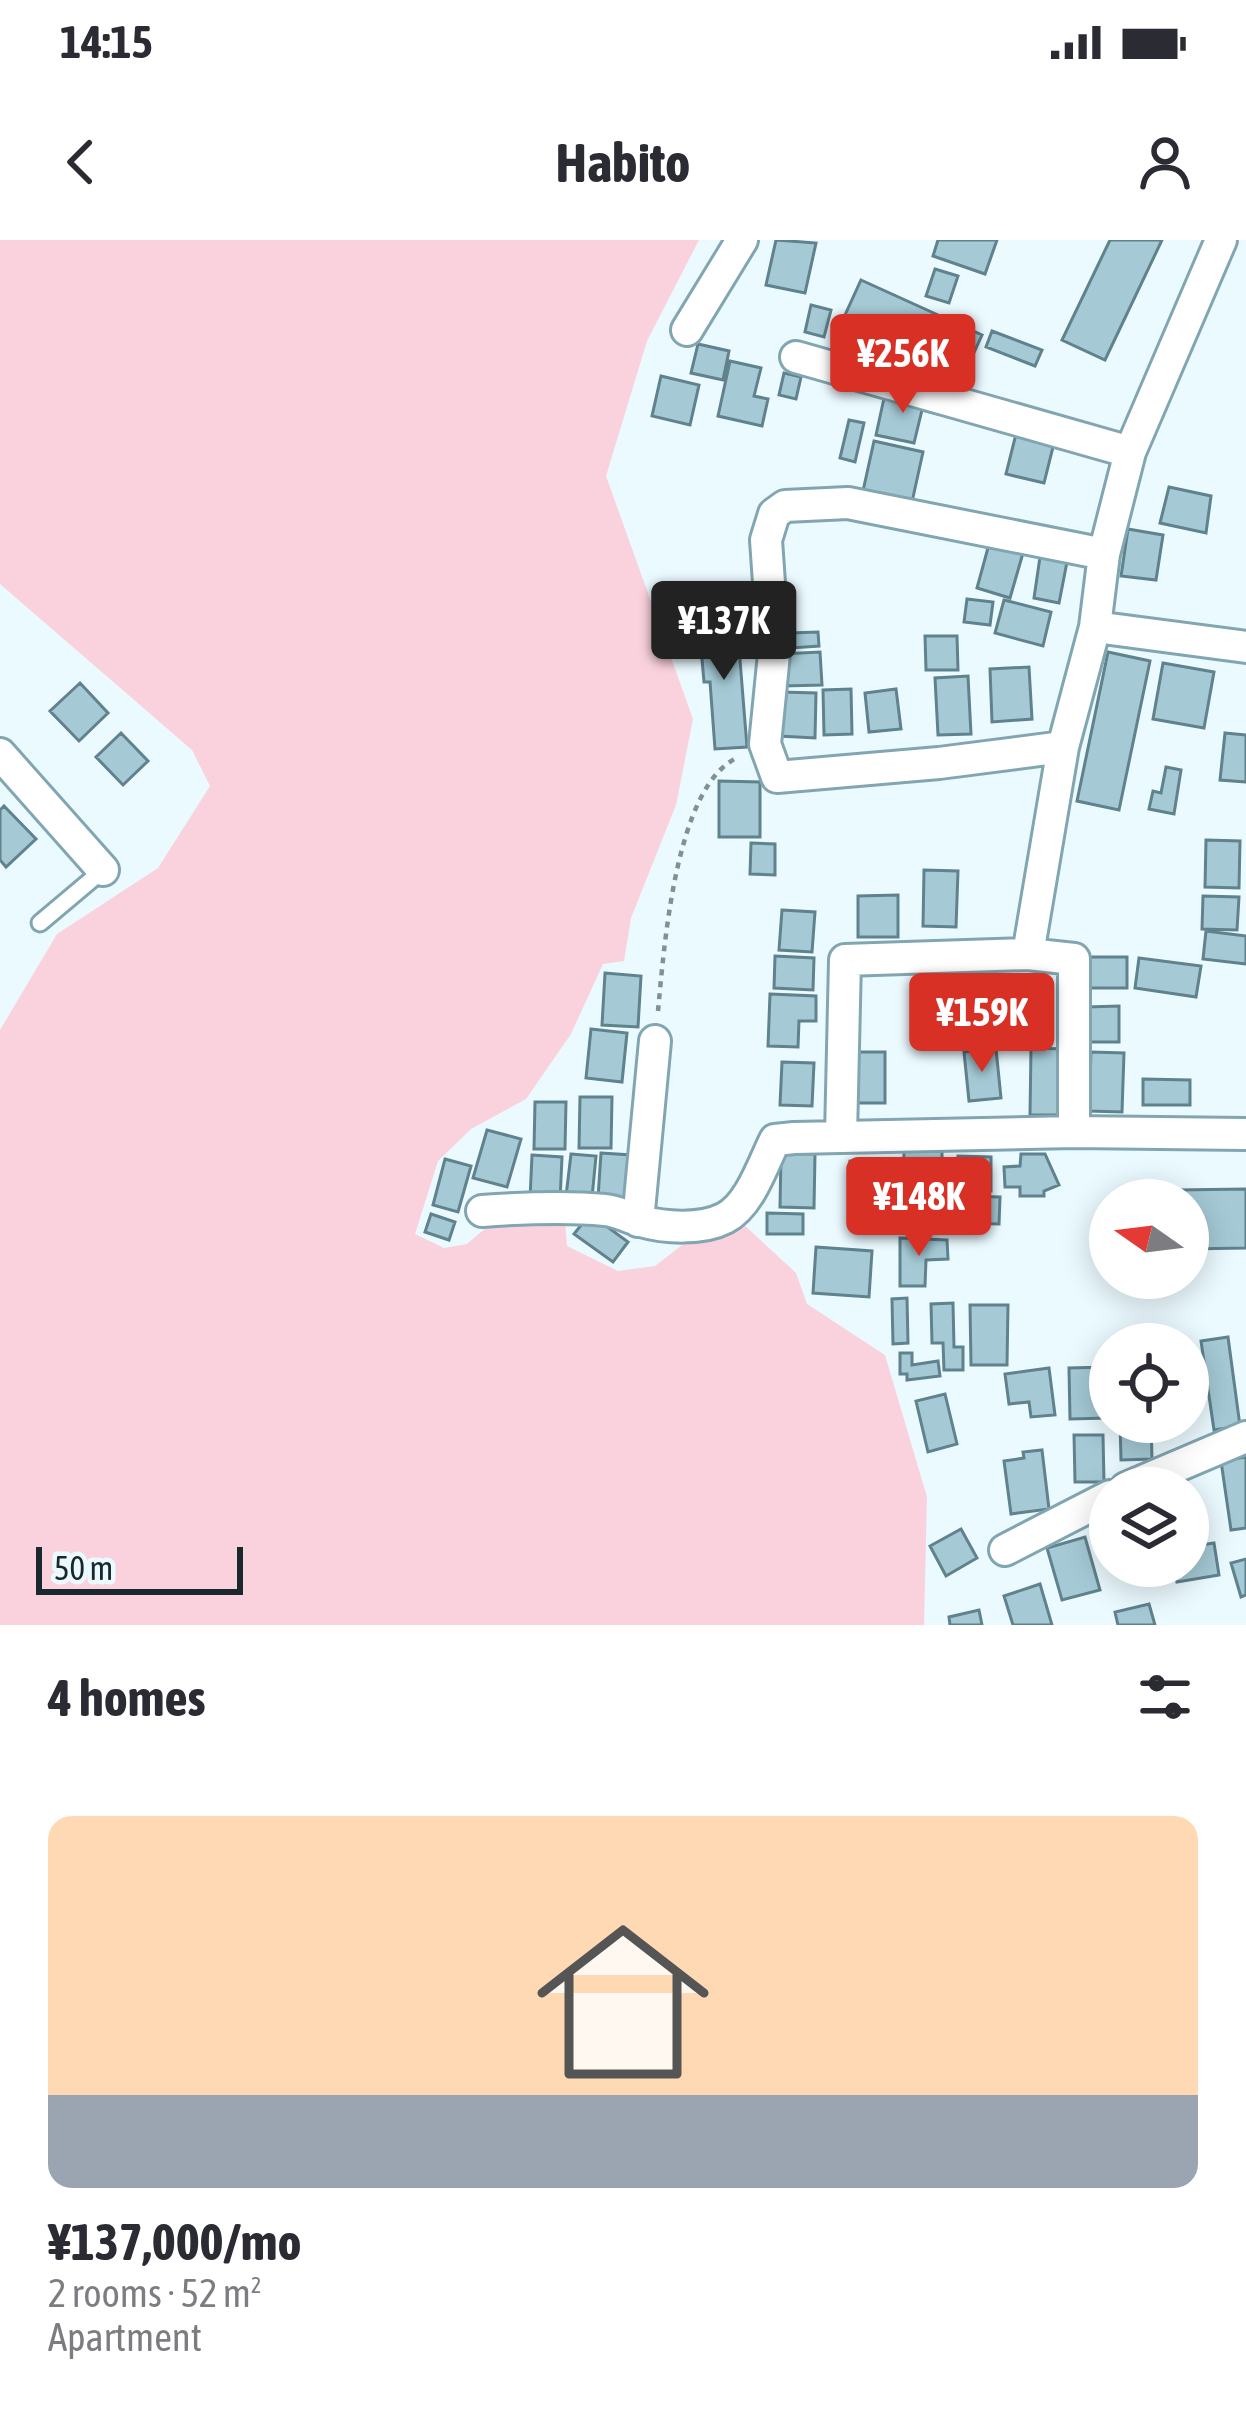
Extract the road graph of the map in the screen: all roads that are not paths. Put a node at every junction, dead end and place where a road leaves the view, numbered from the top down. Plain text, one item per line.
1 (742, 240) edge
2 (1221, 240) edge
3 (687, 330) dead end
4 (796, 357) dead end
5 (1130, 452) junction
6 (1104, 554) junction
7 (1095, 627) junction
8 (1246, 647) edge
9 (1063, 747) junction
10 (0, 754) edge
11 (103, 870) joint
12 (40, 923) dead end
13 (1028, 954) junction
14 (655, 1041) road end
15 (1074, 1132) junction
16 (1246, 1134) edge
17 (841, 1136) junction
18 (482, 1211) dead end
19 (638, 1221) junction
20 (1246, 1437) edge
21 (1175, 1467) edge
22 (1089, 1507) edge
23 (1005, 1550) dead end

1 - 3 street
2 - 5 street
4 - 5 street
5 - 6 street
6 - 7 street
6 - 9 street
7 - 8 street
7 - 9 street
9 - 13 street
10 - 11 street
11 - 12 lane
13 - 15 street
13 - 17 street
14 - 19 street
15 - 16 street
15 - 17 street
17 - 19 street
18 - 19 street
20 - 21 street
22 - 23 street

